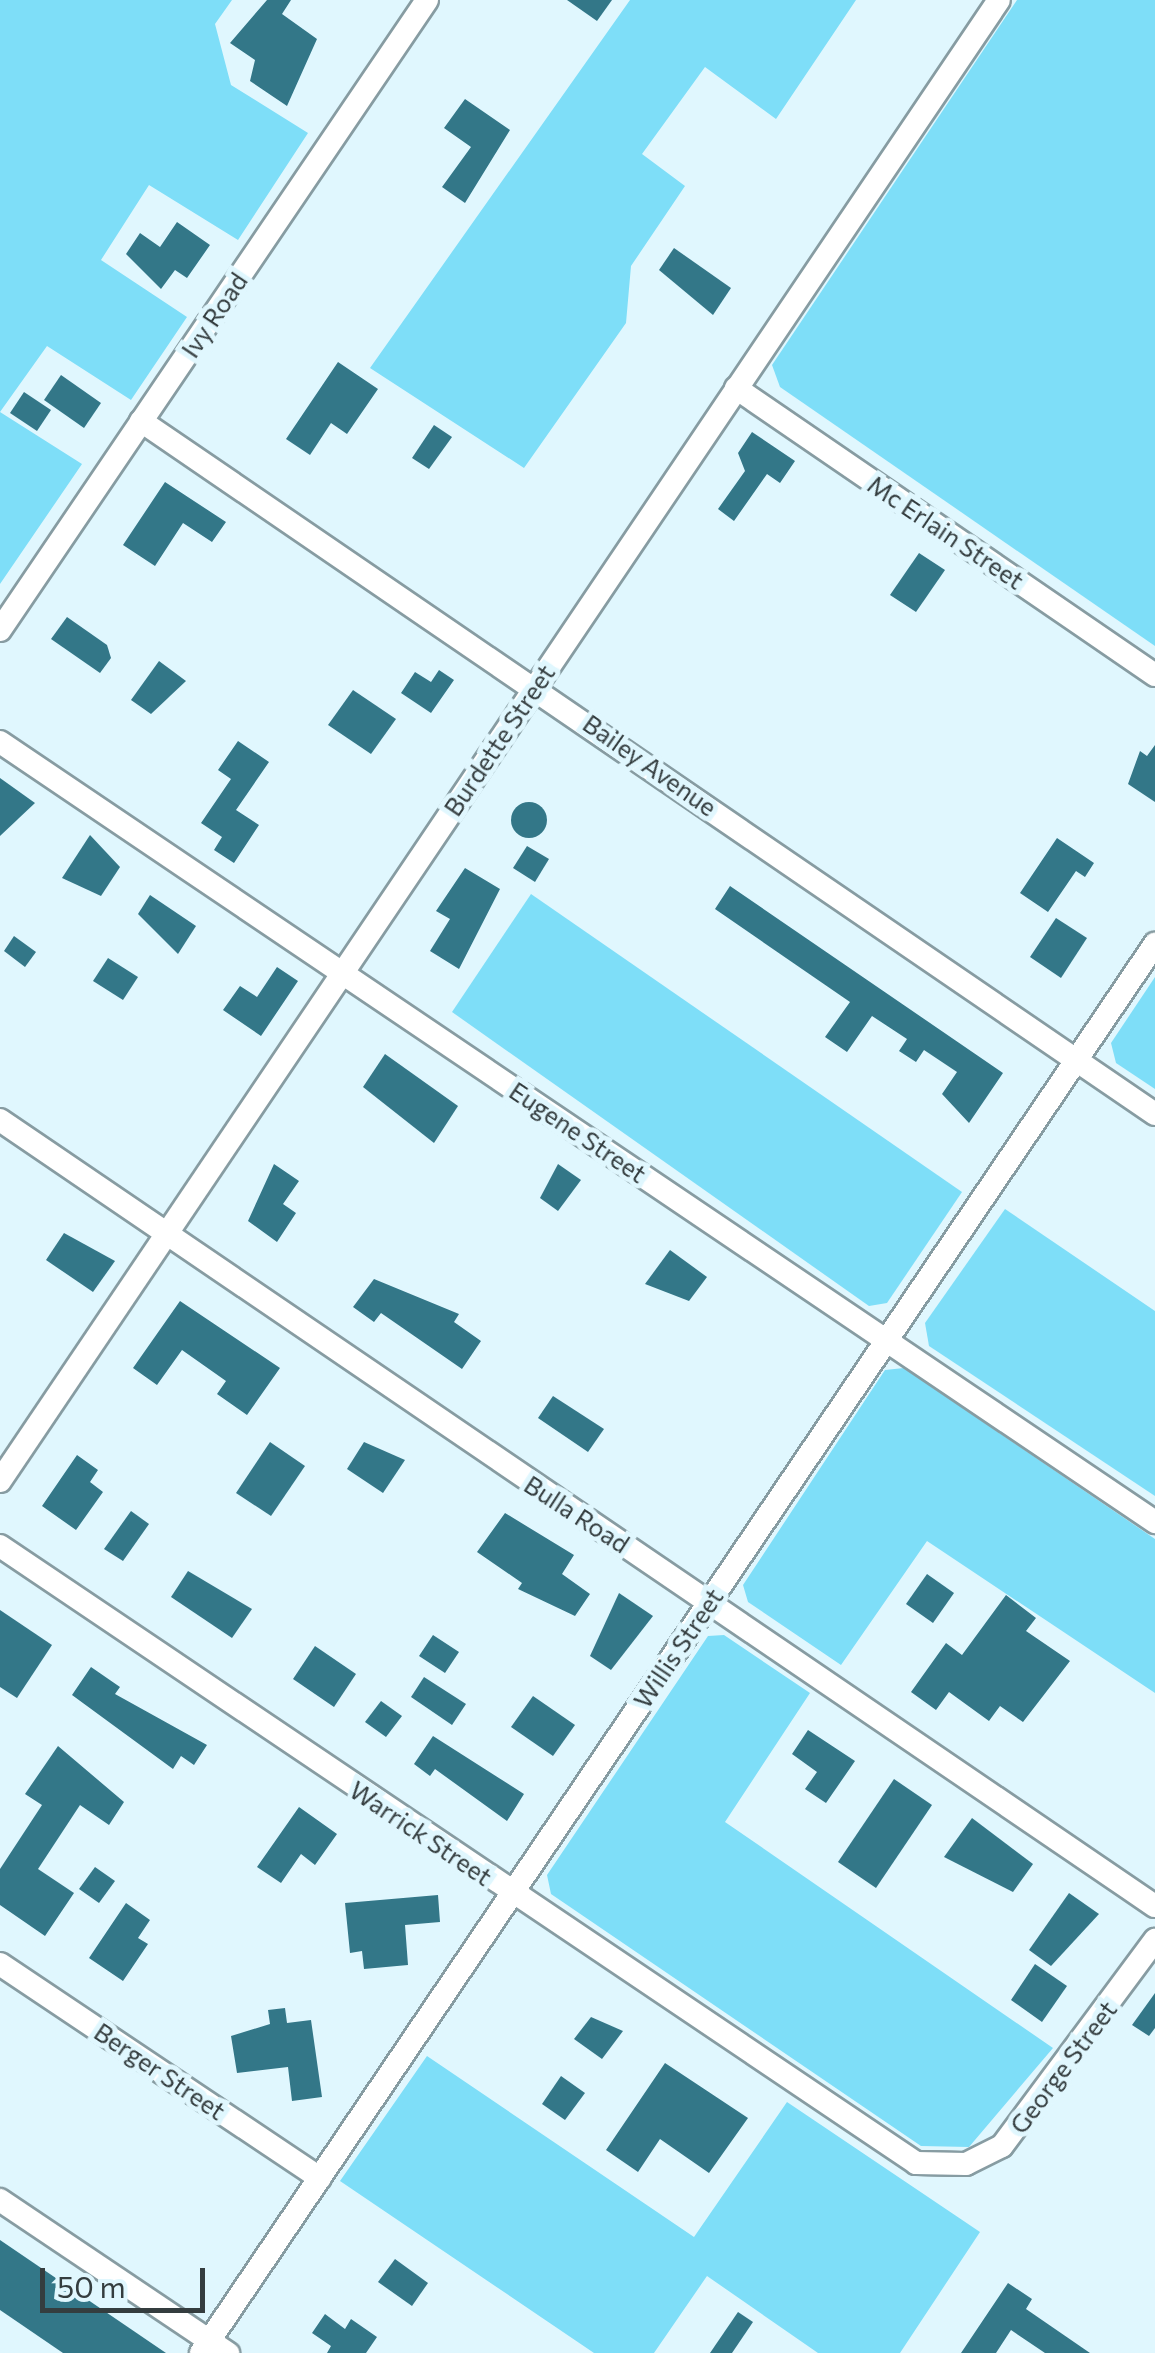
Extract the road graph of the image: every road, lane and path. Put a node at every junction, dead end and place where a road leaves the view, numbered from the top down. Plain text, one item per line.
1 (427, 0) edge
2 (999, 0) edge
3 (736, 388) junction
4 (142, 421) junction
5 (0, 630) edge
6 (1155, 675) edge
7 (536, 686) junction
8 (0, 742) edge
9 (1155, 944) edge
10 (344, 973) junction
11 (1078, 1060) junction
12 (1155, 1114) edge
13 (0, 1120) edge
14 (164, 1232) junction
15 (888, 1340) junction
16 (0, 1480) edge
17 (1155, 1522) edge
18 (0, 1546) edge
19 (709, 1603) junction
20 (512, 1895) junction
21 (1155, 1906) edge
22 (1155, 1940) edge
23 (0, 1964) edge
24 (842, 2121) joint
25 (320, 2178) junction
26 (0, 2200) edge
27 (213, 2349) edge

1 - 4 street, Ivy Road
2 - 3 street, Burdette Street
3 - 6 street, Mc Erlain Street
3 - 7 street, Burdette Street
4 - 5 street, Ivy Road
4 - 7 street, Bailey Avenue
7 - 10 street, Burdette Street
7 - 11 street, Bailey Avenue
8 - 10 street, Eugene Street
9 - 11 street, Willis Street
10 - 14 street, Burdette Street
10 - 15 street, Eugene Street
11 - 12 street, Bailey Avenue
11 - 15 street, Willis Street
13 - 14 street, Bulla Road
14 - 16 street, Burdette Street
14 - 19 street, Bulla Road
15 - 17 street, Eugene Street
15 - 19 street, Willis Street
18 - 20 street, Warrick Street
19 - 20 street, Willis Street
19 - 21 street, Bulla Road
20 - 24 street, Warrick Street
20 - 25 street, Willis Street
22 - 24 street, George Street
23 - 25 street, Berger Street
25 - 27 street, Willis Street
26 - 27 street

